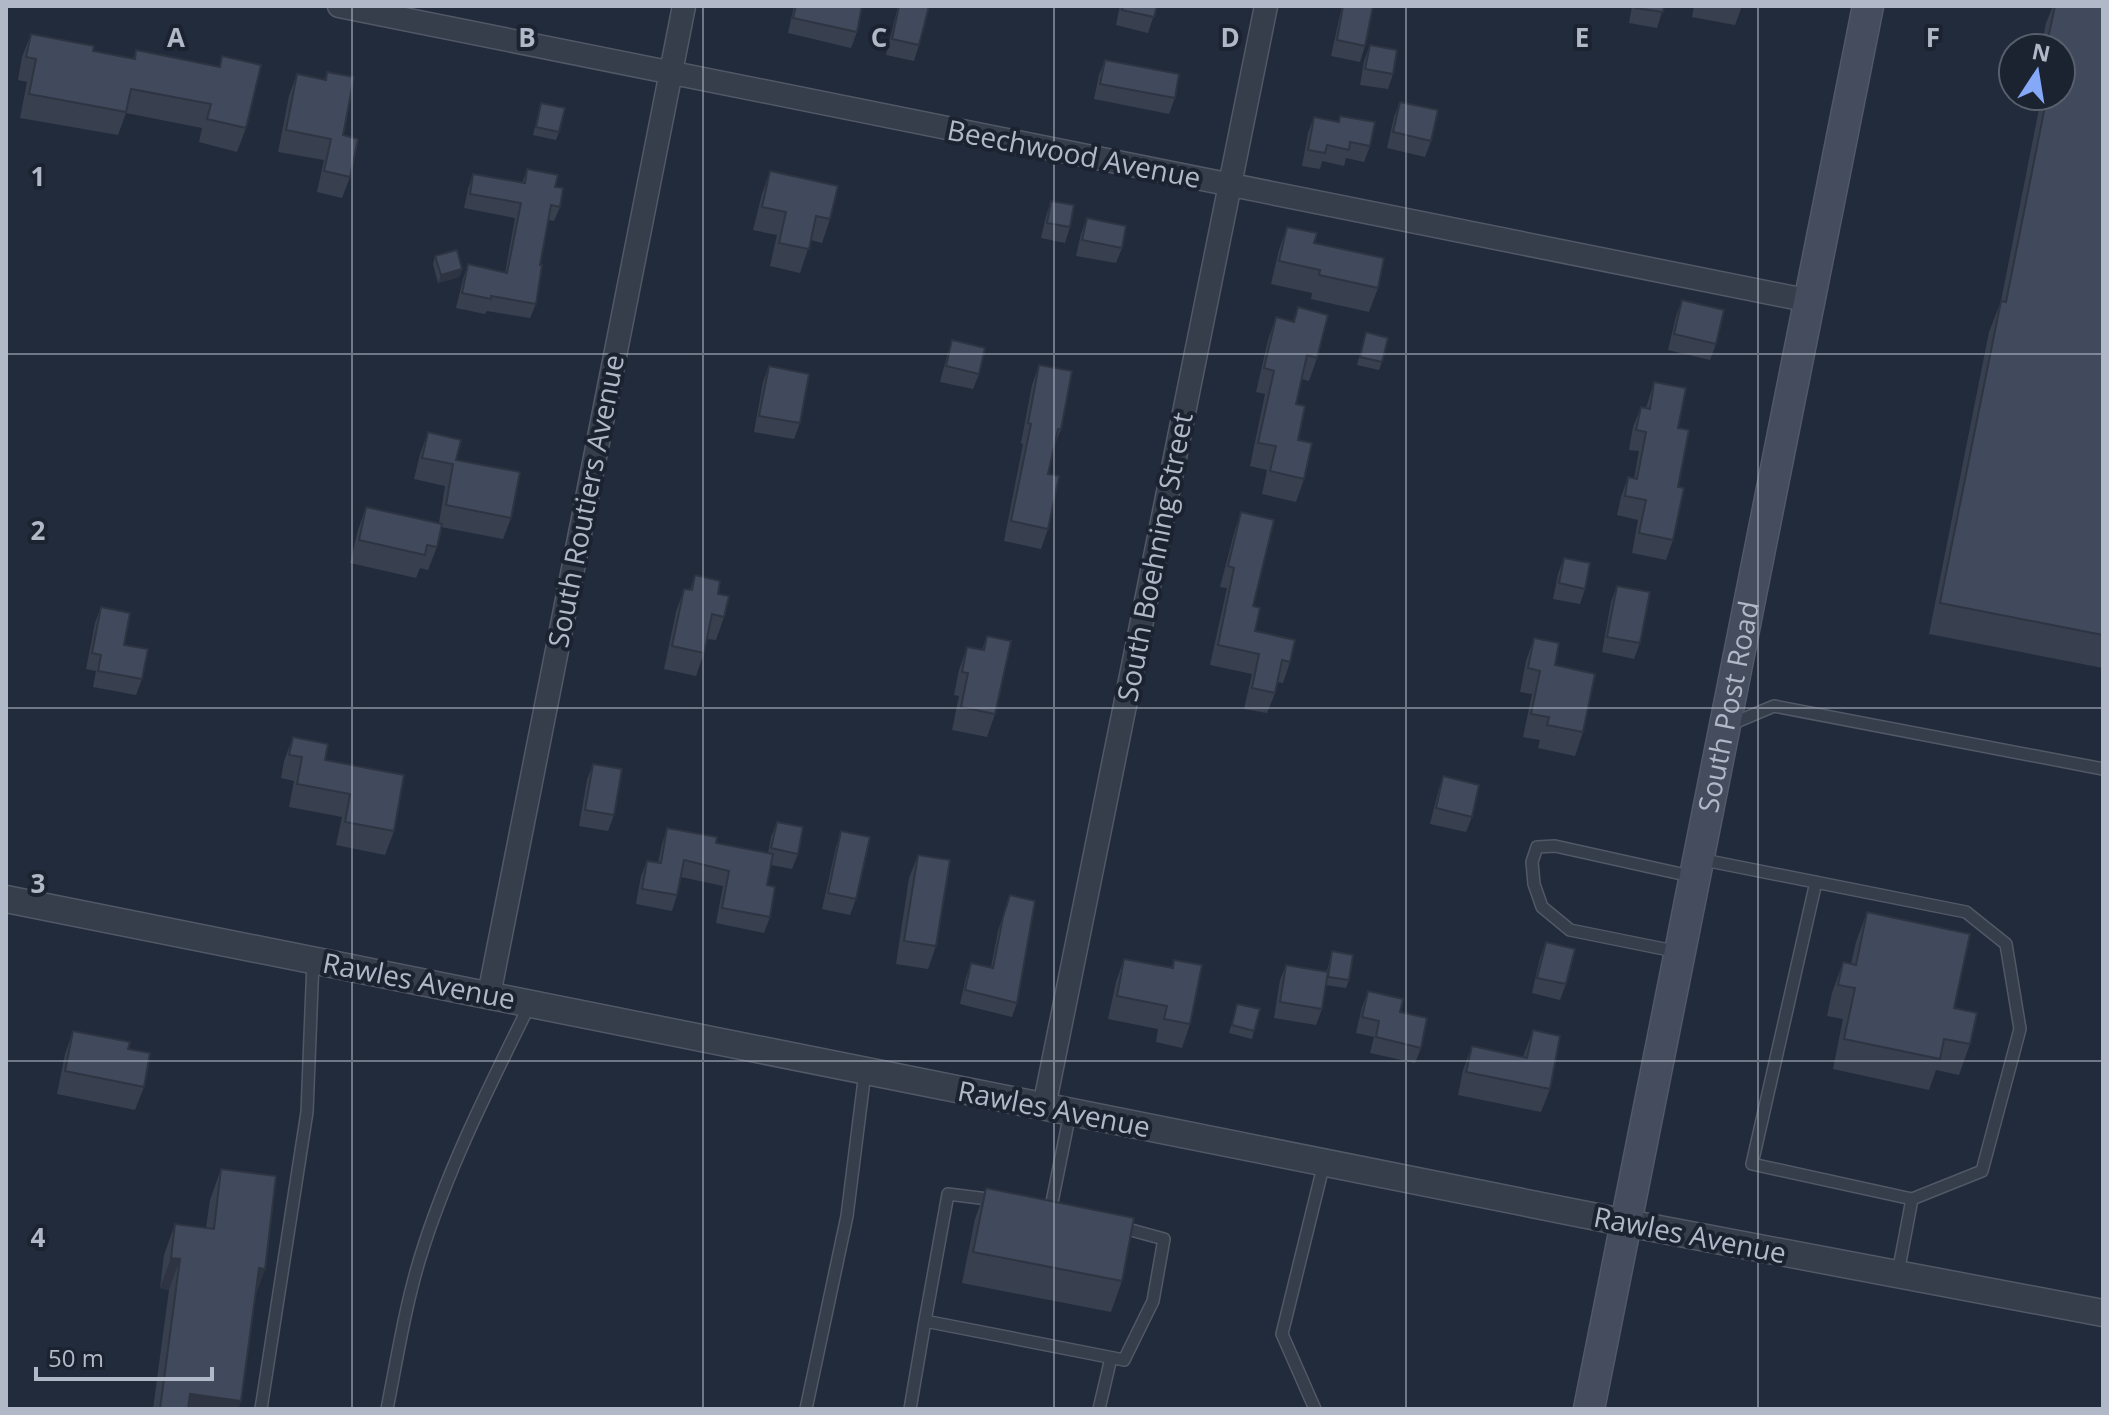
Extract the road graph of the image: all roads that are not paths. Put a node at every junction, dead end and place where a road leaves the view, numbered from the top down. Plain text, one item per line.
1 (339, 6) edge
2 (684, 6) edge
3 (1266, 6) edge
4 (1868, 6) edge
5 (670, 72) junction
6 (1229, 185) junction
7 (1810, 301) junction
8 (1725, 727) junction
9 (2103, 769) edge
10 (1697, 868) junction
11 (1816, 882) junction
12 (6, 899) edge
13 (1680, 952) junction
14 (313, 960) junction
15 (489, 995) junction
16 (530, 1004) junction
17 (865, 1071) junction
18 (1057, 1110) junction
19 (1325, 1163) junction
20 (1912, 1199) junction
21 (1007, 1202) edge
22 (1037, 1205) edge
23 (1051, 1207) junction
24 (1065, 1211) edge
25 (1108, 1223) edge
26 (1627, 1223) junction
27 (1898, 1274) junction
28 (2103, 1313) edge
29 (925, 1321) junction
30 (1111, 1358) junction
31 (261, 1409) edge
32 (387, 1409) edge
33 (806, 1409) edge
34 (910, 1409) edge
35 (1099, 1409) edge
36 (1315, 1409) edge
37 (1589, 1409) edge

1 - 5 street, Beechwood Avenue
2 - 5 street, South Routiers Avenue
3 - 6 street, South Boehning Street
4 - 7 main road, South Post Road
5 - 6 street, Beechwood Avenue
5 - 15 street, South Routiers Avenue
6 - 7 street, Beechwood Avenue
6 - 18 street, South Boehning Street
7 - 8 main road, South Post Road
8 - 9 lane
8 - 10 main road, South Post Road
10 - 11 lane
10 - 13 main road, South Post Road
10 - 13 lane
11 - 20 lane
11 - 20 lane
12 - 14 street, Rawles Avenue
13 - 26 main road, South Post Road
14 - 15 street, Rawles Avenue
14 - 31 lane
15 - 16 street, Rawles Avenue
16 - 17 street, Rawles Avenue
16 - 32 lane
17 - 18 street, Rawles Avenue
17 - 33 lane
18 - 19 street, Rawles Avenue
18 - 23 lane
19 - 26 street, Rawles Avenue
19 - 36 lane
20 - 27 lane
21 - 29 lane
22 - 23 lane
23 - 24 lane
25 - 30 lane
26 - 27 street, Rawles Avenue
26 - 37 main road, South Post Road
27 - 28 street, Rawles Avenue
29 - 30 lane
29 - 34 lane
30 - 35 lane

